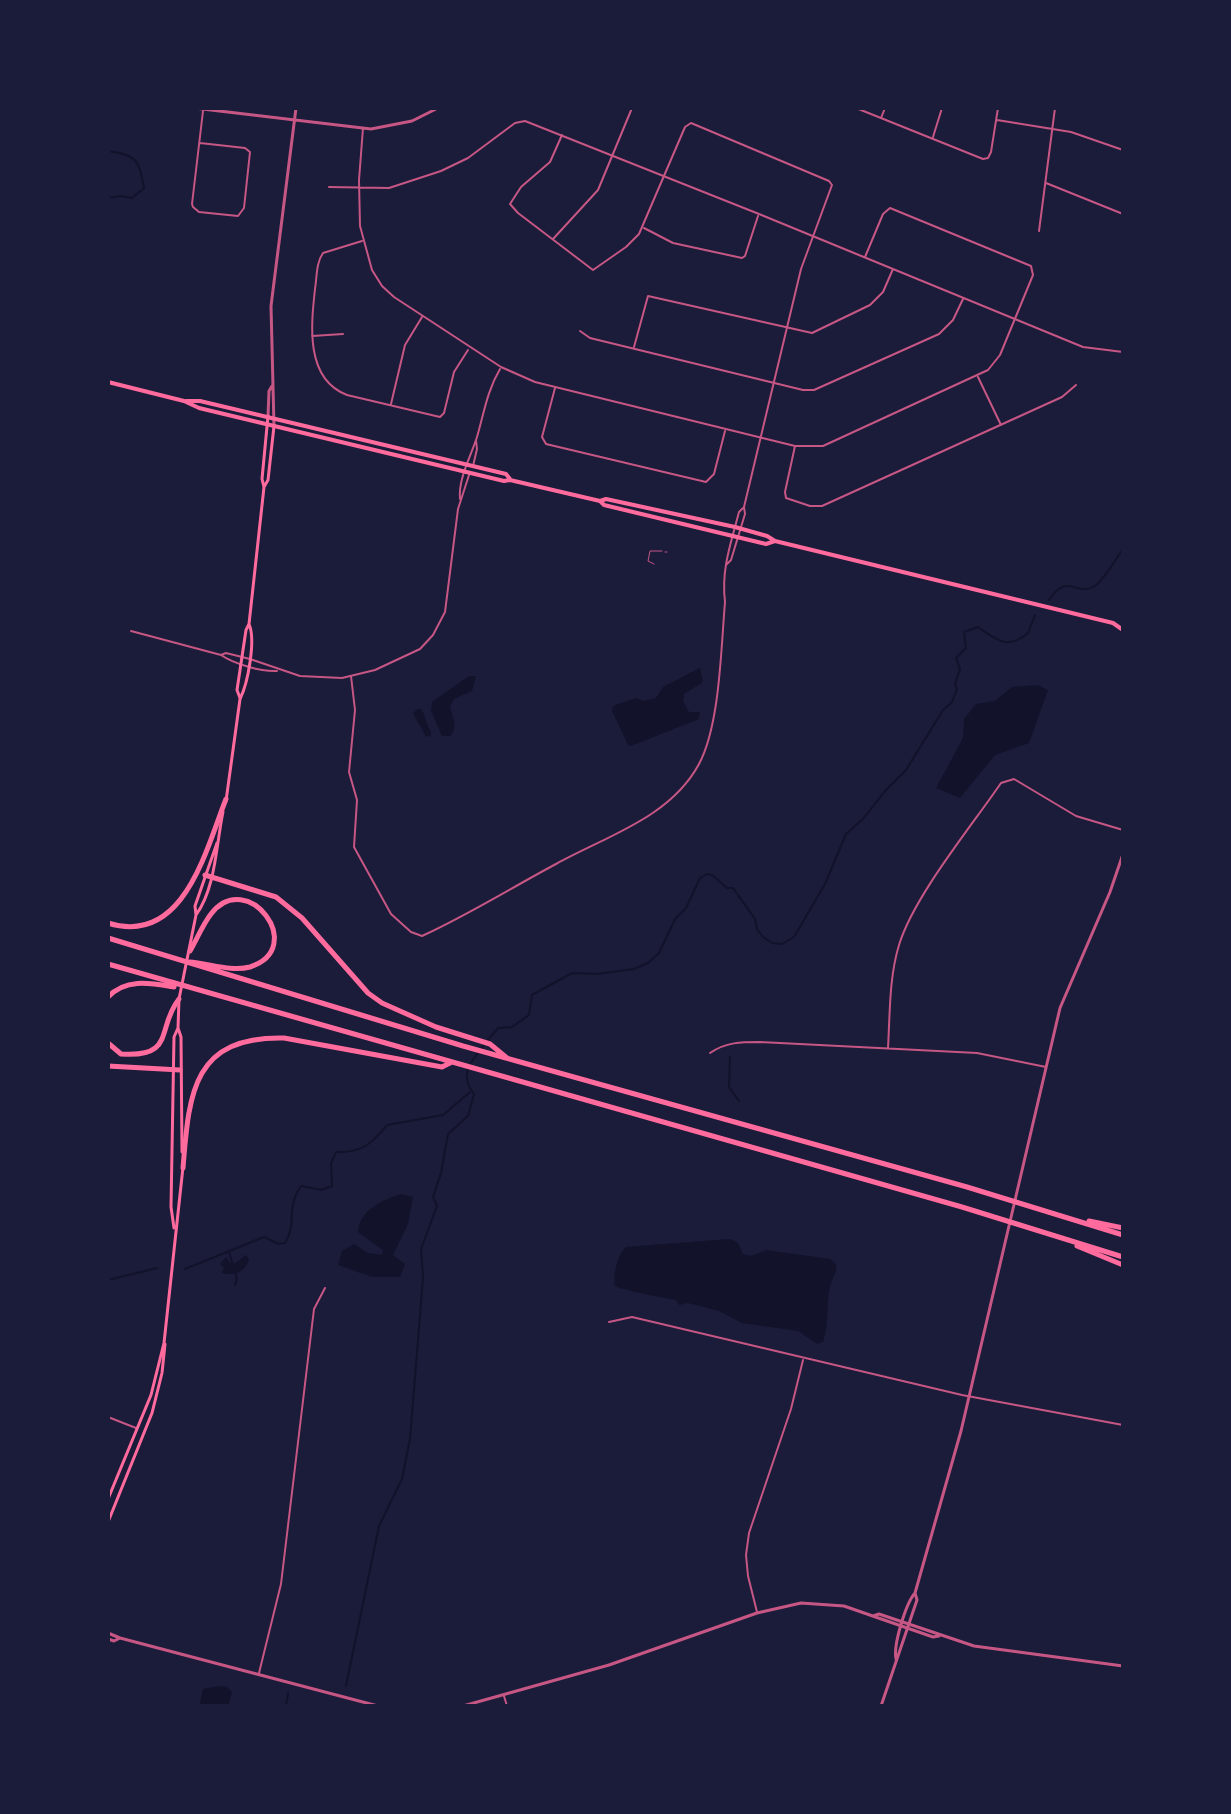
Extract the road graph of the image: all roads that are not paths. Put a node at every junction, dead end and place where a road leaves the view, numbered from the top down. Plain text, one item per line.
1 (194, 108) edge
2 (255, 108) edge
3 (296, 108) edge
4 (438, 108) edge
5 (632, 108) edge
6 (856, 108) edge
7 (885, 108) edge
8 (942, 108) edge
9 (998, 108) edge
10 (1055, 108) edge
11 (204, 109) edge
12 (254, 114) junction
13 (881, 118) junction
14 (293, 120) junction
15 (997, 120) junction
16 (363, 128) junction
17 (1052, 128) junction
18 (562, 135) junction
19 (933, 138) junction
20 (200, 143) junction
21 (1123, 150) edge
22 (613, 156) junction
23 (664, 177) junction
24 (1045, 183) junction
25 (329, 187) dead end
26 (359, 188) junction
27 (759, 214) junction
28 (1123, 214) edge
29 (643, 228) junction
30 (1039, 231) dead end
31 (813, 236) junction
32 (553, 240) junction
33 (364, 241) junction
34 (865, 257) junction
35 (893, 269) junction
36 (963, 298) junction
37 (423, 316) junction
38 (1015, 320) junction
39 (787, 328) junction
40 (580, 331) dead end
41 (343, 334) dead end
42 (311, 336) junction
43 (470, 347) junction
44 (634, 349) junction
45 (1123, 352) edge
46 (501, 367) junction
47 (978, 376) junction
48 (108, 382) edge
49 (774, 383) junction
50 (1076, 385) dead end
51 (555, 388) junction
52 (184, 401) junction
53 (390, 405) junction
54 (271, 417) junction
55 (268, 425) junction
56 (1001, 425) junction
57 (274, 426) junction
58 (725, 429) junction
59 (760, 438) junction
60 (795, 446) junction
61 (470, 465) junction
62 (467, 472) junction
63 (510, 480) junction
64 (264, 487) junction
65 (600, 501) junction
66 (744, 507) junction
67 (735, 527) junction
68 (741, 529) junction
69 (732, 535) junction
70 (739, 537) junction
71 (775, 541) junction
72 (665, 552) dead end
73 (654, 564) dead end
74 (726, 565) junction
75 (1123, 622) edge
76 (1113, 623) junction
77 (249, 624) junction
78 (1123, 630) edge
79 (131, 631) dead end
80 (250, 659) junction
81 (242, 660) junction
82 (248, 665) junction
83 (279, 670) junction
84 (351, 676) junction
85 (240, 699) junction
86 (226, 799) junction
87 (1123, 830) edge
88 (1123, 854) edge
89 (208, 876) junction
90 (108, 923) edge
91 (108, 938) edge
92 (190, 951) junction
93 (180, 961) junction
94 (108, 964) edge
95 (194, 990) junction
96 (108, 997) edge
97 (179, 999) junction
98 (108, 1043) edge
99 (888, 1048) junction
100 (710, 1053) dead end
101 (507, 1058) junction
102 (451, 1063) junction
103 (108, 1066) edge
104 (1047, 1067) junction
105 (177, 1070) junction
106 (183, 1168) junction
107 (1059, 1214) junction
108 (1123, 1228) edge
109 (175, 1230) junction
110 (1123, 1235) edge
111 (1069, 1242) junction
112 (1123, 1257) edge
113 (1123, 1265) edge
114 (325, 1288) dead end
115 (609, 1322) dead end
116 (164, 1343) junction
117 (803, 1358) junction
118 (969, 1397) junction
119 (108, 1417) edge
120 (1123, 1425) edge
121 (138, 1429) junction
122 (108, 1499) edge
123 (108, 1522) edge
124 (915, 1593) junction
125 (757, 1613) junction
126 (873, 1616) junction
127 (903, 1622) junction
128 (901, 1627) junction
129 (909, 1627) junction
130 (108, 1633) edge
131 (120, 1638) junction
132 (108, 1639) edge
133 (896, 1659) junction
134 (1123, 1666) edge
135 (259, 1674) junction
136 (504, 1696) junction
137 (378, 1706) edge
138 (463, 1706) edge
139 (507, 1706) edge
140 (881, 1706) edge

1 - 11 street
2 - 12 street
3 - 14 street
4 - 16 street
5 - 22 street
6 - 13 street
7 - 13 street
8 - 19 street
9 - 15 street
10 - 17 street
11 - 12 street
11 - 20 street
12 - 14 street
13 - 19 street
14 - 16 street
14 - 54 street
15 - 17 street
15 - 19 street
16 - 26 street
17 - 21 street
17 - 24 street
18 - 22 street
18 - 26 street
18 - 32 street
20 - 20 street
22 - 23 street
22 - 32 street
23 - 27 street
23 - 29 street
23 - 31 street
24 - 28 street
24 - 30 street
25 - 26 street
26 - 33 street
27 - 29 street
27 - 31 street
29 - 32 street
31 - 34 street
31 - 39 street
33 - 37 street
33 - 42 street
34 - 35 street
34 - 38 street
35 - 36 street
35 - 39 street
36 - 38 street
36 - 49 street
37 - 43 street
37 - 53 street
38 - 45 street
38 - 47 street
39 - 44 street
39 - 49 street
40 - 44 street
41 - 42 street
42 - 53 street
43 - 46 street
43 - 53 street
44 - 49 street
46 - 51 street
46 - 61 street
47 - 56 street
47 - 60 street
48 - 52 main road
49 - 59 street
50 - 56 street
51 - 58 street
51 - 58 street
52 - 54 main road
52 - 55 main road
54 - 55 main road
54 - 57 street
54 - 61 main road
55 - 57 main road
55 - 64 main road
56 - 60 street
57 - 62 main road
57 - 64 main road
58 - 59 street
59 - 60 street
59 - 66 street
61 - 62 street
61 - 63 main road
62 - 63 main road
62 - 84 street
63 - 65 main road
64 - 77 main road
65 - 67 main road
65 - 69 main road
66 - 67 street
66 - 68 street
67 - 68 main road
67 - 69 street
68 - 70 street
68 - 71 main road
69 - 70 main road
69 - 74 street
70 - 71 main road
70 - 74 street
71 - 76 main road
72 - 73 lane
74 - 84 street
75 - 76 main road
76 - 78 main road
77 - 80 main road
77 - 81 main road
79 - 81 street
80 - 81 street
80 - 82 main road
80 - 83 street
81 - 82 street
81 - 85 main road
82 - 83 street
82 - 85 main road
83 - 84 street
85 - 86 main road
86 - 89 main road
86 - 90 highway
87 - 99 street
88 - 104 street
89 - 92 main road
89 - 101 highway
91 - 93 highway
92 - 93 highway
92 - 97 main road
93 - 101 highway
94 - 95 highway
95 - 96 highway
95 - 102 highway
97 - 98 highway
97 - 105 main road
99 - 100 street
99 - 104 street
101 - 107 highway
102 - 106 highway
102 - 111 highway
103 - 105 highway
104 - 118 street
105 - 106 main road
105 - 109 main road
106 - 109 main road
107 - 108 highway
107 - 110 highway
109 - 116 main road
111 - 112 highway
111 - 113 highway
114 - 135 street
115 - 117 street
116 - 121 main road
116 - 123 main road
117 - 118 street
117 - 125 street
118 - 120 street
118 - 124 street
119 - 121 street
121 - 122 main road
124 - 127 street
124 - 129 street
125 - 126 street
125 - 136 street
126 - 127 street
126 - 128 street
127 - 128 street
127 - 129 street
128 - 129 street
128 - 133 street
129 - 133 street
129 - 134 street
130 - 131 street
131 - 132 street
131 - 135 street
133 - 140 street
135 - 137 street
136 - 138 street
136 - 139 street

